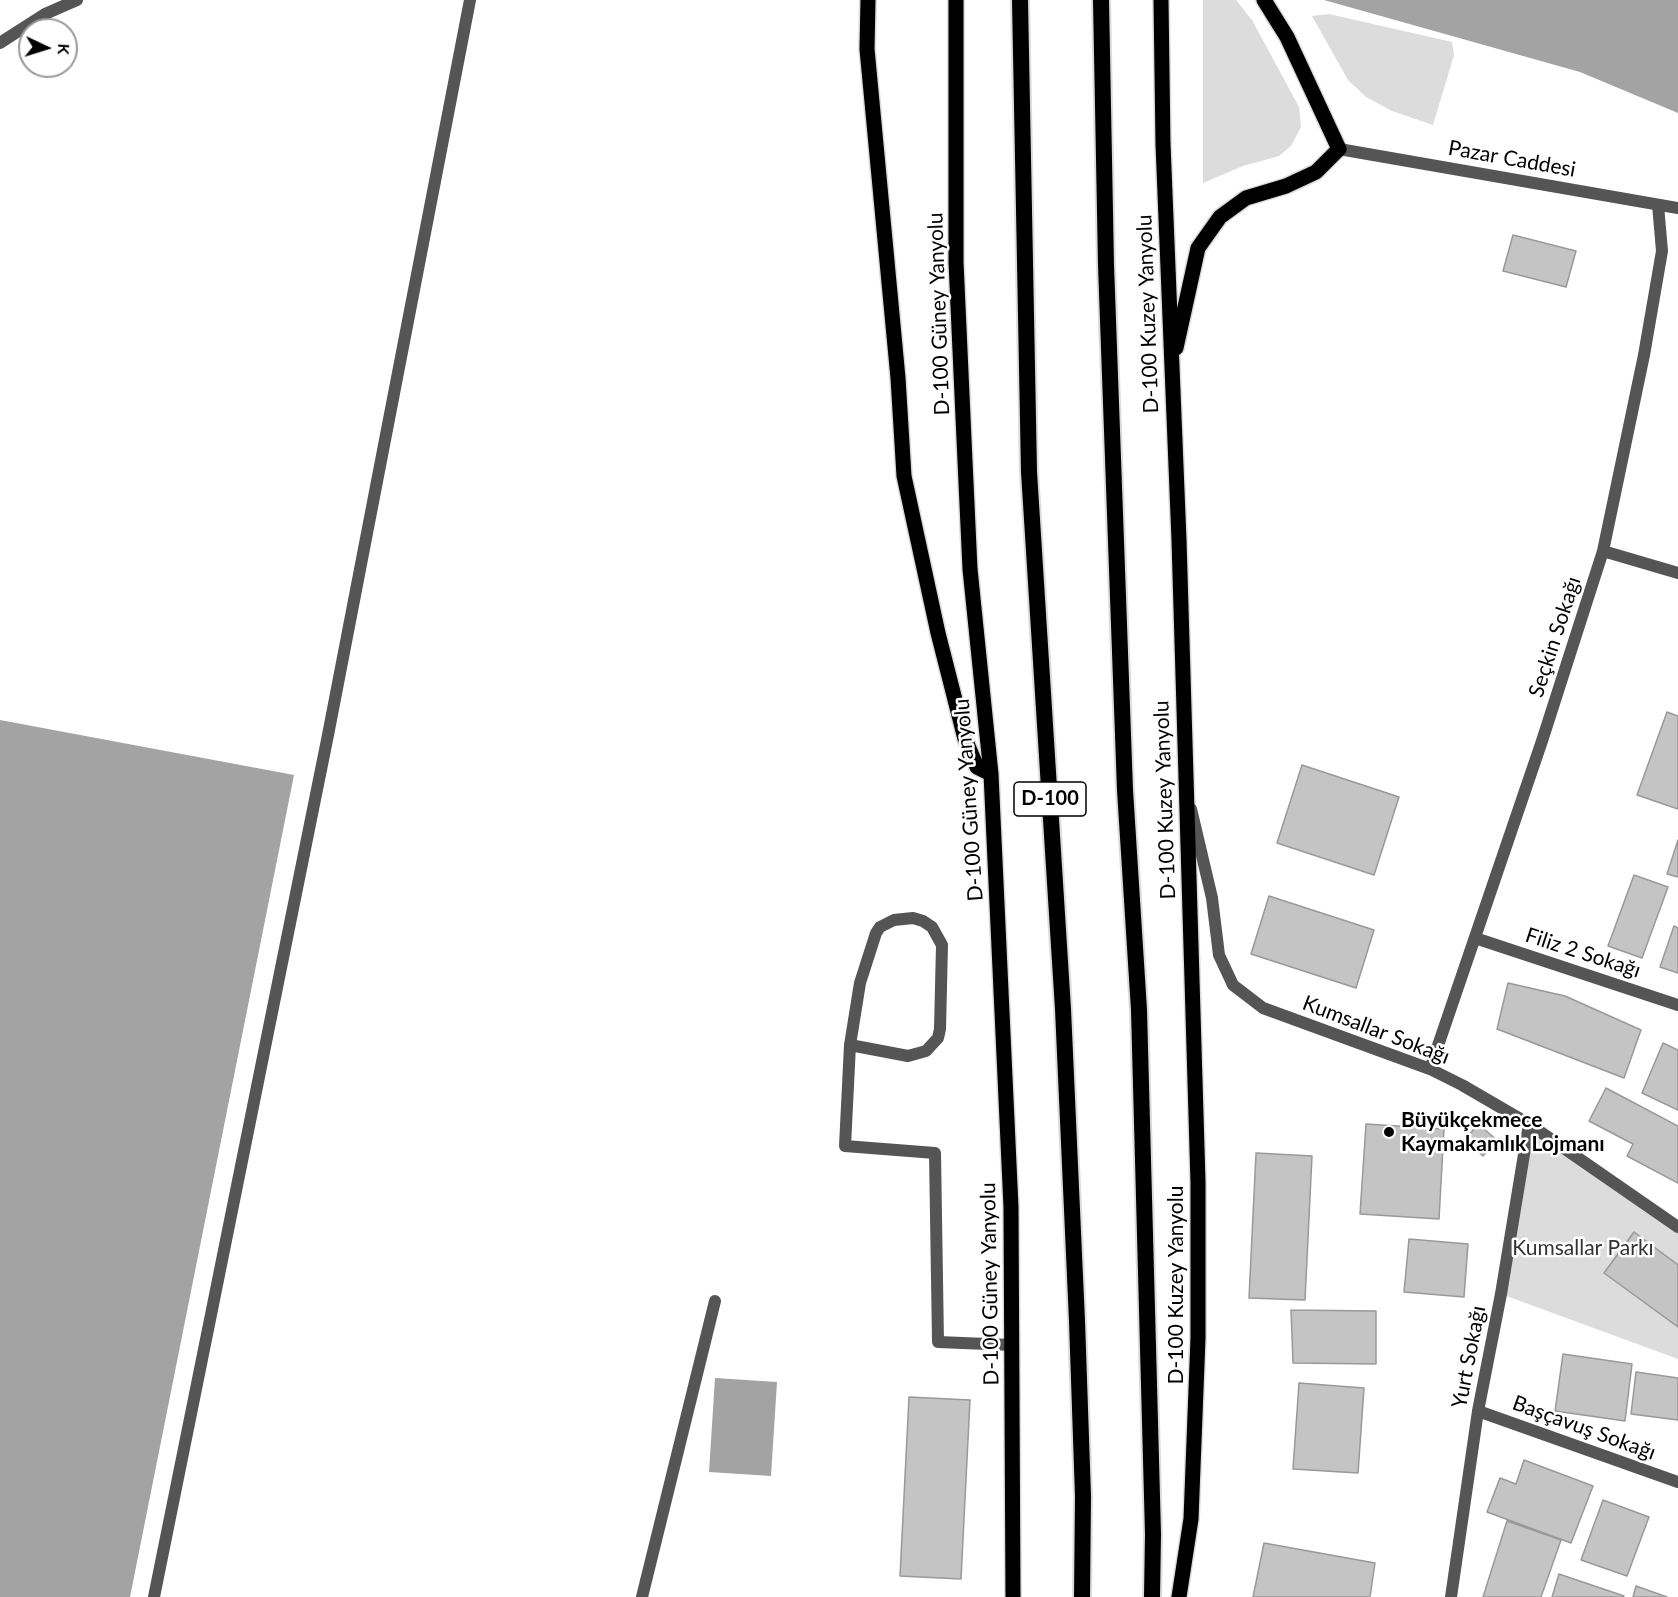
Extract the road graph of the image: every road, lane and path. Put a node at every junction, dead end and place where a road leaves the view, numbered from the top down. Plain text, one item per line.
1 (77, 0) edge
2 (470, 0) edge
3 (868, 0) edge
4 (956, 0) edge
5 (1020, 0) edge
6 (1101, 0) edge
7 (1161, 0) edge
8 (1264, 0) edge
9 (0, 43) edge
10 (1339, 149) junction
11 (1658, 205) junction
12 (1678, 208) edge
13 (1172, 370) junction
14 (1603, 551) junction
15 (1678, 573) edge
16 (991, 774) junction
17 (1186, 785) junction
18 (1475, 938) junction
19 (1678, 1005) edge
20 (850, 1045) junction
21 (1430, 1069) junction
22 (1529, 1124) junction
23 (1678, 1227) edge
24 (716, 1301) dead end
25 (1012, 1345) junction
26 (1478, 1411) junction
27 (1678, 1482) edge
28 (154, 1597) edge
29 (642, 1597) edge
30 (1013, 1597) edge
31 (1082, 1597) edge
32 (1152, 1597) edge
33 (1179, 1597) edge
34 (1451, 1597) edge

1 - 9 street
2 - 28 street
3 - 16 main road
4 - 16 main road, D-100 Güney Yanyolu
5 - 31 highway, D-100
6 - 32 highway
7 - 13 main road, D-100 Kuzey Yanyolu
8 - 10 main road
10 - 11 street, Pazar Caddesi
10 - 13 main road
11 - 12 street, Pazar Caddesi
11 - 14 street, Seçkin Sokağı
13 - 17 main road, D-100 Kuzey Yanyolu
14 - 15 street
14 - 18 street, Seçkin Sokağı
16 - 25 main road, D-100 Güney Yanyolu
17 - 21 street, Kumsallar Sokağı
17 - 33 main road, D-100 Kuzey Yanyolu
18 - 19 street, Filiz 2 Sokağı
18 - 21 street, Seçkin Sokağı
20 - 20 street
20 - 25 street
21 - 22 street, Kumsallar Sokağı
22 - 23 street, Kumsallar Sokağı
22 - 26 street, Yurt Sokağı
24 - 29 street
25 - 30 main road, D-100 Güney Yanyolu
26 - 27 street, Başçavuş Sokağı
26 - 34 street, Yurt Sokağı

